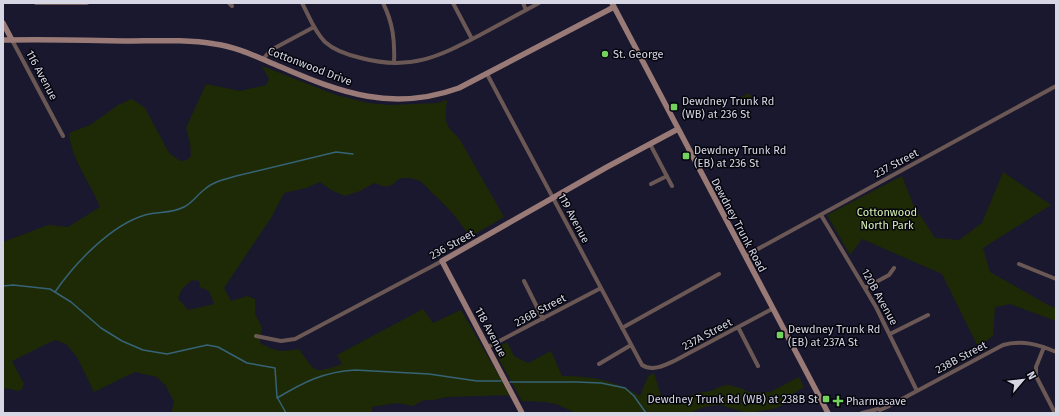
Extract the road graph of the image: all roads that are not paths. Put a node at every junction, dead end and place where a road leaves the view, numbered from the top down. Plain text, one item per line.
1 (36, 3) edge
2 (87, 3) edge
3 (302, 3) edge
4 (382, 3) edge
5 (453, 3) edge
6 (523, 3) edge
7 (539, 3) edge
8 (613, 5) edge
9 (526, 10) junction
10 (3, 23) edge
11 (314, 27) junction
12 (472, 39) junction
13 (3, 40) edge
14 (12, 40) junction
15 (263, 59) junction
16 (394, 63) junction
17 (487, 74) junction
18 (1056, 86) edge
19 (678, 129) junction
20 (63, 136) dead end
21 (650, 144) junction
22 (667, 176) junction
23 (651, 184) dead end
24 (672, 186) dead end
25 (553, 198) junction
26 (821, 215) junction
27 (744, 256) junction
28 (442, 261) junction
29 (1019, 264) dead end
30 (894, 268) dead end
31 (719, 274) dead end
32 (1056, 279) edge
33 (524, 281) dead end
34 (601, 288) junction
35 (865, 288) junction
36 (772, 309) junction
37 (928, 315) dead end
38 (543, 319) junction
39 (738, 327) junction
40 (622, 328) junction
41 (890, 334) junction
42 (256, 336) dead end
43 (631, 345) junction
44 (488, 347) junction
45 (1044, 347) junction
46 (1056, 352) edge
47 (598, 364) dead end
48 (758, 366) dead end
49 (647, 368) joint
50 (917, 390) junction
51 (879, 411) edge
52 (522, 413) edge
53 (828, 413) edge
54 (862, 413) edge
55 (1055, 413) edge

1 - 2 street
3 - 11 street
4 - 16 street
5 - 12 street
6 - 9 street
7 - 9 street
8 - 17 street, Cottonwood Drive
8 - 19 street, Dewdney Trunk Road
9 - 12 street
10 - 14 street, 116 Avenue
11 - 15 street
11 - 16 street
12 - 16 street
13 - 14 street, Cottonwood Drive
14 - 15 street, Cottonwood Drive
14 - 20 street, 116 Avenue
15 - 17 street, Cottonwood Drive
17 - 25 street, 119 Avenue
18 - 26 street, 237 Street
19 - 21 street, 236 Street
19 - 27 street, Dewdney Trunk Road
21 - 22 street
21 - 25 street, 236 Street
22 - 23 street
22 - 24 street
25 - 28 street, 236 Street
25 - 34 street, 119 Avenue
26 - 27 street, 237 Street
26 - 35 street, 120B Avenue
27 - 36 street, Dewdney Trunk Road
28 - 42 street, 236 Street
28 - 44 street, 118 Avenue
29 - 32 street
30 - 35 street
31 - 40 street
33 - 38 street
34 - 38 street, 236B Street
34 - 40 street, 119 Avenue
35 - 41 street, 120B Avenue
36 - 39 street, 237A Street
36 - 53 street, Dewdney Trunk Road
37 - 41 street
38 - 44 street, 236B Street
39 - 48 street
39 - 49 street, 237A Street
40 - 43 street, 119 Avenue
41 - 50 street, 120B Avenue
43 - 47 street
43 - 49 street, 119 Avenue
44 - 52 street, 118 Avenue
45 - 46 street, 238B Street
45 - 50 street, 238B Street
45 - 55 street
50 - 51 street, 238B Street
51 - 54 street, 238B Street

